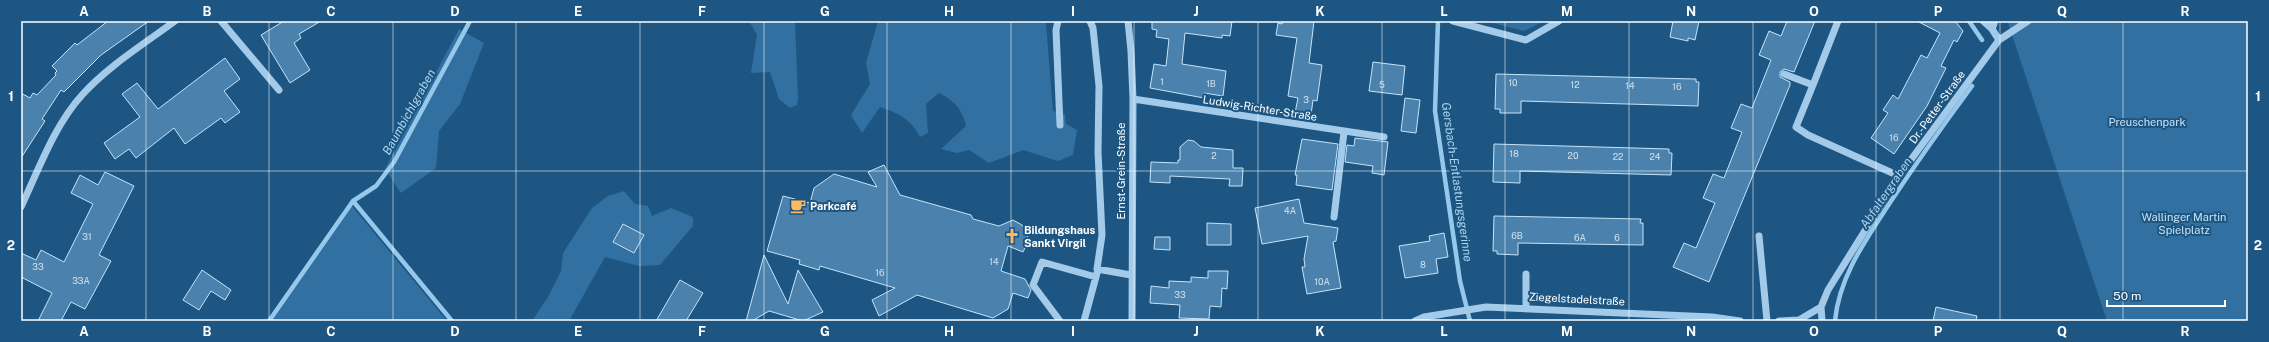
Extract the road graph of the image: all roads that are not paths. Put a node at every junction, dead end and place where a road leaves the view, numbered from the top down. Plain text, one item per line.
1 (175, 21) edge
2 (222, 21) edge
3 (1058, 21) edge
4 (1090, 21) edge
5 (1128, 21) edge
6 (1453, 21) edge
7 (1559, 21) edge
8 (1838, 21) edge
9 (1983, 21) edge
10 (1996, 21) edge
11 (2028, 21) edge
12 (1992, 30) junction
13 (1999, 40) junction
14 (1784, 74) dead end
15 (1813, 85) junction
16 (279, 90) dead end
17 (1133, 99) junction
18 (1060, 125) dead end
19 (1344, 132) junction
20 (1384, 137) dead end
21 (1899, 176) junction
22 (21, 207) edge
23 (1334, 217) dead end
24 (1759, 236) dead end
25 (1097, 269) junction
26 (1526, 274) dead end
27 (1131, 275) junction
28 (1096, 277) junction
29 (1821, 307) junction
30 (1526, 308) junction
31 (1060, 321) edge
32 (1084, 321) edge
33 (1132, 321) edge
34 (1415, 321) edge
35 (1740, 321) edge
36 (1767, 321) edge
37 (1779, 321) edge
38 (1822, 321) edge

1 - 22 street
2 - 16 street
3 - 18 street
4 - 25 street
5 - 17 street, Ernst-Grein-Straße
6 - 7 street
8 - 15 street
9 - 12 street
10 - 12 street
11 - 13 street, Dr.-Petter-Straße
12 - 13 street
13 - 21 street, Dr.-Petter-Straße
14 - 15 street
15 - 21 street
17 - 19 street, Ludwig-Richter-Straße
17 - 27 street, Ernst-Grein-Straße
19 - 20 street, Ludwig-Richter-Straße
19 - 23 street
21 - 29 street, Dr.-Petter-Straße
24 - 36 street
25 - 27 street
25 - 28 street
26 - 30 street
27 - 33 street, Ernst-Grein-Straße
28 - 31 street
28 - 32 street
29 - 37 street
29 - 38 street, Dr.-Petter-Straße
30 - 34 street, Ziegelstadelstraße
30 - 35 street, Ziegelstadelstraße

